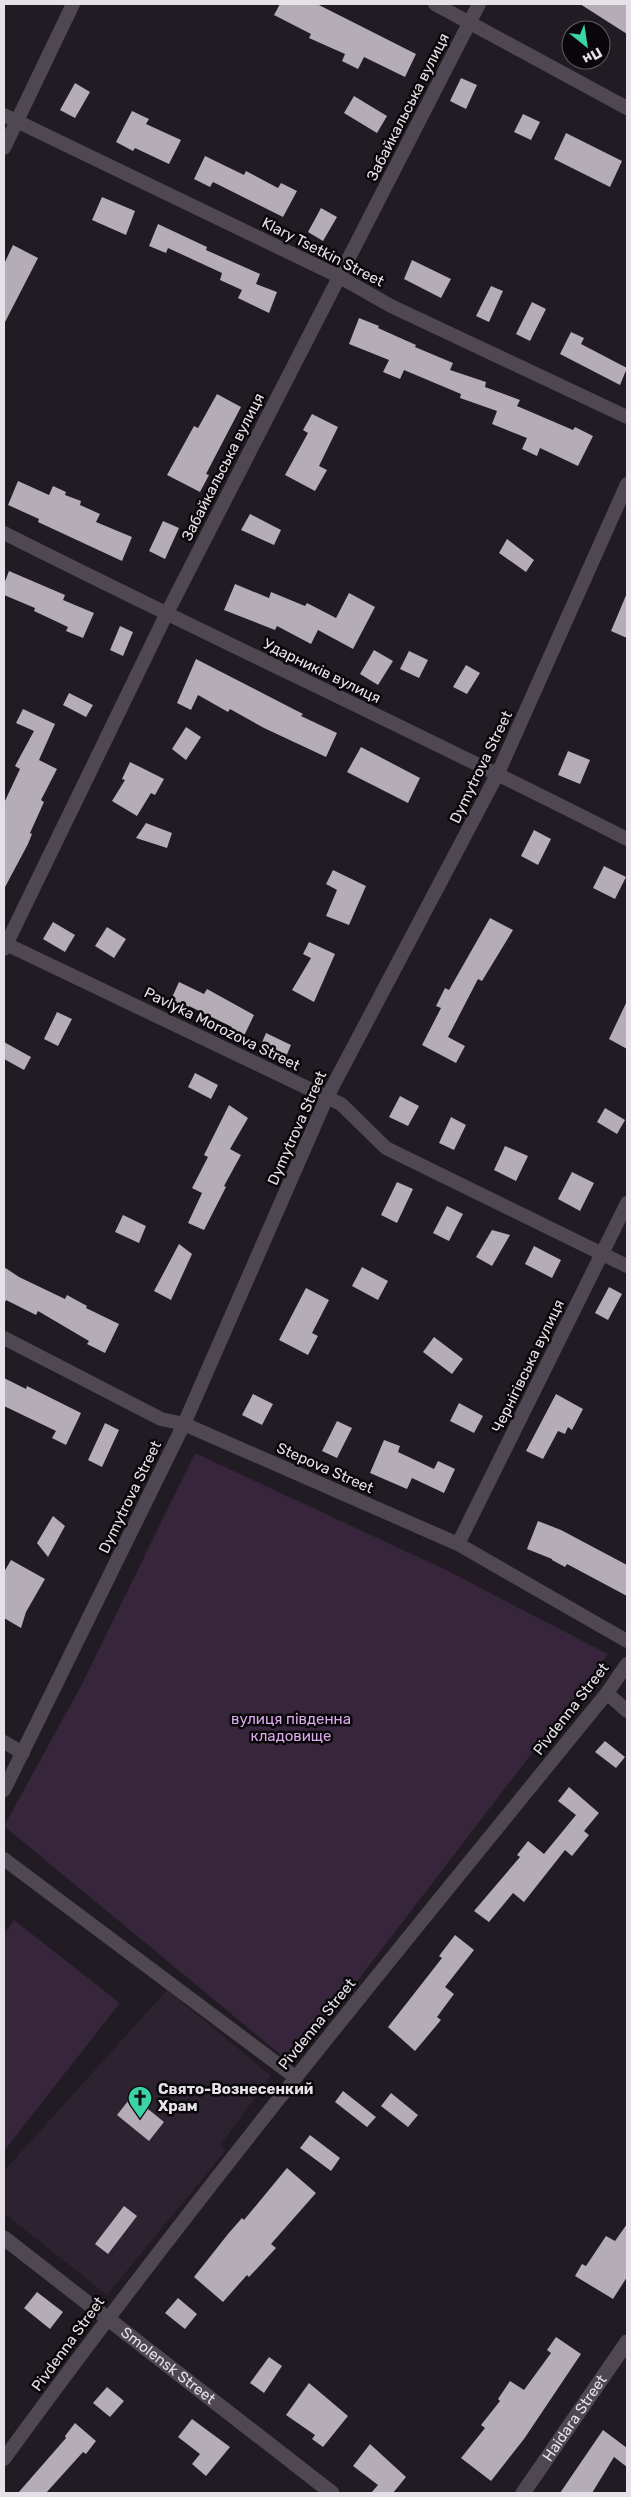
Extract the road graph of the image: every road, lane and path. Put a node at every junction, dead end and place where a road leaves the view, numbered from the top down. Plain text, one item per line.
1 (73, 4) edge
2 (435, 4) edge
3 (479, 4) edge
4 (470, 22) junction
5 (627, 108) edge
6 (4, 115) edge
7 (17, 121) junction
8 (4, 148) edge
9 (338, 276) junction
10 (627, 417) edge
11 (627, 484) edge
12 (4, 533) edge
13 (166, 615) junction
14 (498, 773) junction
15 (627, 839) edge
16 (5, 946) edge
17 (327, 1097) junction
18 (627, 1203) edge
19 (602, 1253) junction
20 (627, 1266) edge
21 (4, 1338) edge
22 (184, 1424) junction
23 (458, 1544) junction
24 (627, 1641) edge
25 (627, 1664) edge
26 (607, 1693) junction
27 (627, 1711) edge
28 (4, 1742) edge
29 (23, 1753) junction
30 (4, 1790) edge
31 (4, 1859) edge
32 (295, 2077) junction
33 (4, 2238) edge
34 (107, 2318) junction
35 (627, 2342) edge
36 (4, 2459) edge
37 (332, 2493) edge
38 (523, 2493) edge

1 - 7 street
2 - 4 street
3 - 4 street, Забайкальська вулиця
4 - 5 street
4 - 9 street, Забайкальська вулиця
6 - 7 street, Klary Tsetkin Street
7 - 8 street
7 - 9 street, Klary Tsetkin Street
9 - 10 street, Klary Tsetkin Street
9 - 13 street, Забайкальська вулиця
11 - 14 street, Dymytrova Street
12 - 13 street, Ударників вулиця
13 - 14 street, Ударників вулиця
13 - 16 street, Забайкальська вулиця
14 - 15 street, Ударників вулиця
14 - 17 street, Dymytrova Street
16 - 17 street, Pavlyka Morozova Street
17 - 19 street, Pavlyka Morozova Street
17 - 22 street, Dymytrova Street
18 - 19 street, Чернігівська вулиця
19 - 20 street, Pavlyka Morozova Street
19 - 23 street, Чернігівська вулиця
21 - 22 street, Stepova Street
22 - 23 street, Stepova Street
22 - 29 street, Dymytrova Street
23 - 24 street, Stepova Street
25 - 26 street, Pivdenna Street
26 - 27 street
26 - 32 street, Pivdenna Street
28 - 29 street
29 - 30 street, Dymytrova Street
31 - 32 street
32 - 34 street, Pivdenna Street
33 - 34 street, Smolensk Street
34 - 36 street, Pivdenna Street
34 - 37 street, Smolensk Street
35 - 38 street, Haidara Street

